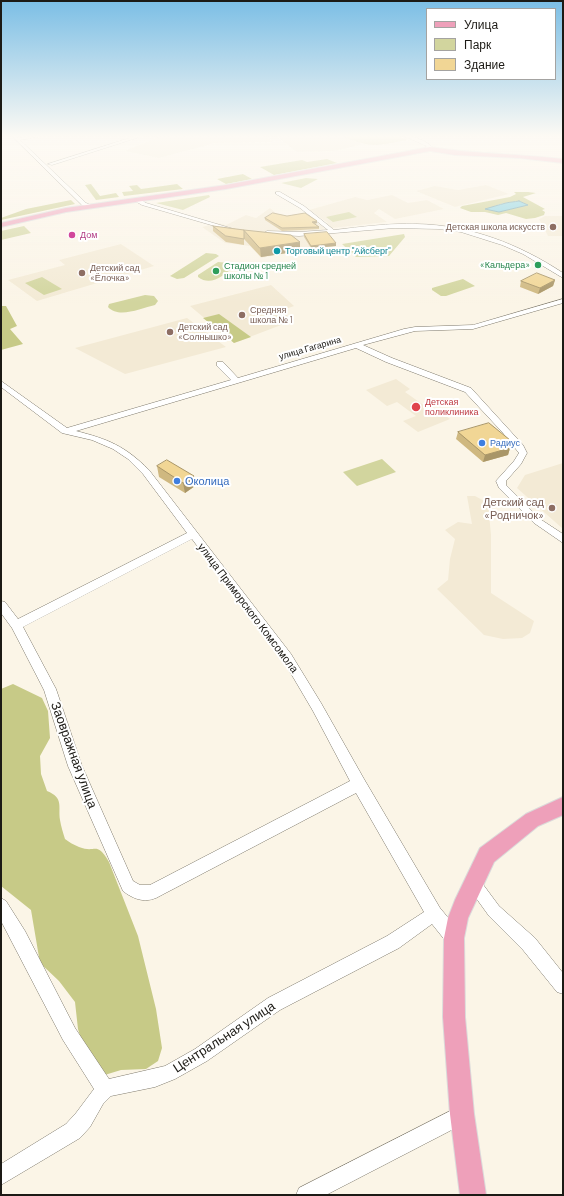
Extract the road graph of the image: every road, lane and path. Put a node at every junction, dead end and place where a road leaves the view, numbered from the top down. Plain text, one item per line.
1 (71, 191) edge
2 (78, 191) edge
3 (200, 191) edge
4 (278, 193) dead end
5 (137, 200) junction
6 (91, 207) junction
7 (1, 226) edge
8 (243, 231) edge
9 (331, 231) junction
10 (259, 233) edge
11 (563, 276) edge
12 (563, 301) edge
13 (356, 345) junction
14 (220, 364) dead end
15 (236, 380) junction
16 (1, 383) edge
17 (65, 431) junction
18 (193, 534) junction
19 (563, 539) edge
20 (1, 605) edge
21 (16, 625) junction
22 (359, 784) junction
23 (563, 806) edge
24 (474, 884) junction
25 (1, 906) edge
26 (434, 914) junction
27 (456, 928) junction
28 (563, 986) edge
29 (105, 1090) junction
30 (462, 1114) junction
31 (1, 1175) edge
32 (306, 1195) edge
33 (473, 1195) edge

1 - 6 street
2 - 6 street
3 - 5 main road
4 - 9 street
5 - 6 main road
5 - 8 street
6 - 7 main road
9 - 10 street
9 - 11 street
12 - 13 street, улица Гагарина
13 - 15 street, улица Гагарина
13 - 19 street
14 - 15 street
15 - 17 street, улица Гагарина
16 - 17 street, улица Приморского Комсомола
17 - 18 street, улица Приморского Комсомола
18 - 21 street
18 - 22 street, улица Приморского Комсомола
20 - 21 street, Заовражная улица
21 - 22 street, Заовражная улица
22 - 26 street, улица Приморского Комсомола
23 - 24 main road
24 - 27 main road
24 - 28 street
25 - 29 street
26 - 27 street, улица Приморского Комсомола
26 - 29 street, Центральная улица
27 - 30 main road
29 - 31 street
30 - 32 street
30 - 33 main road

